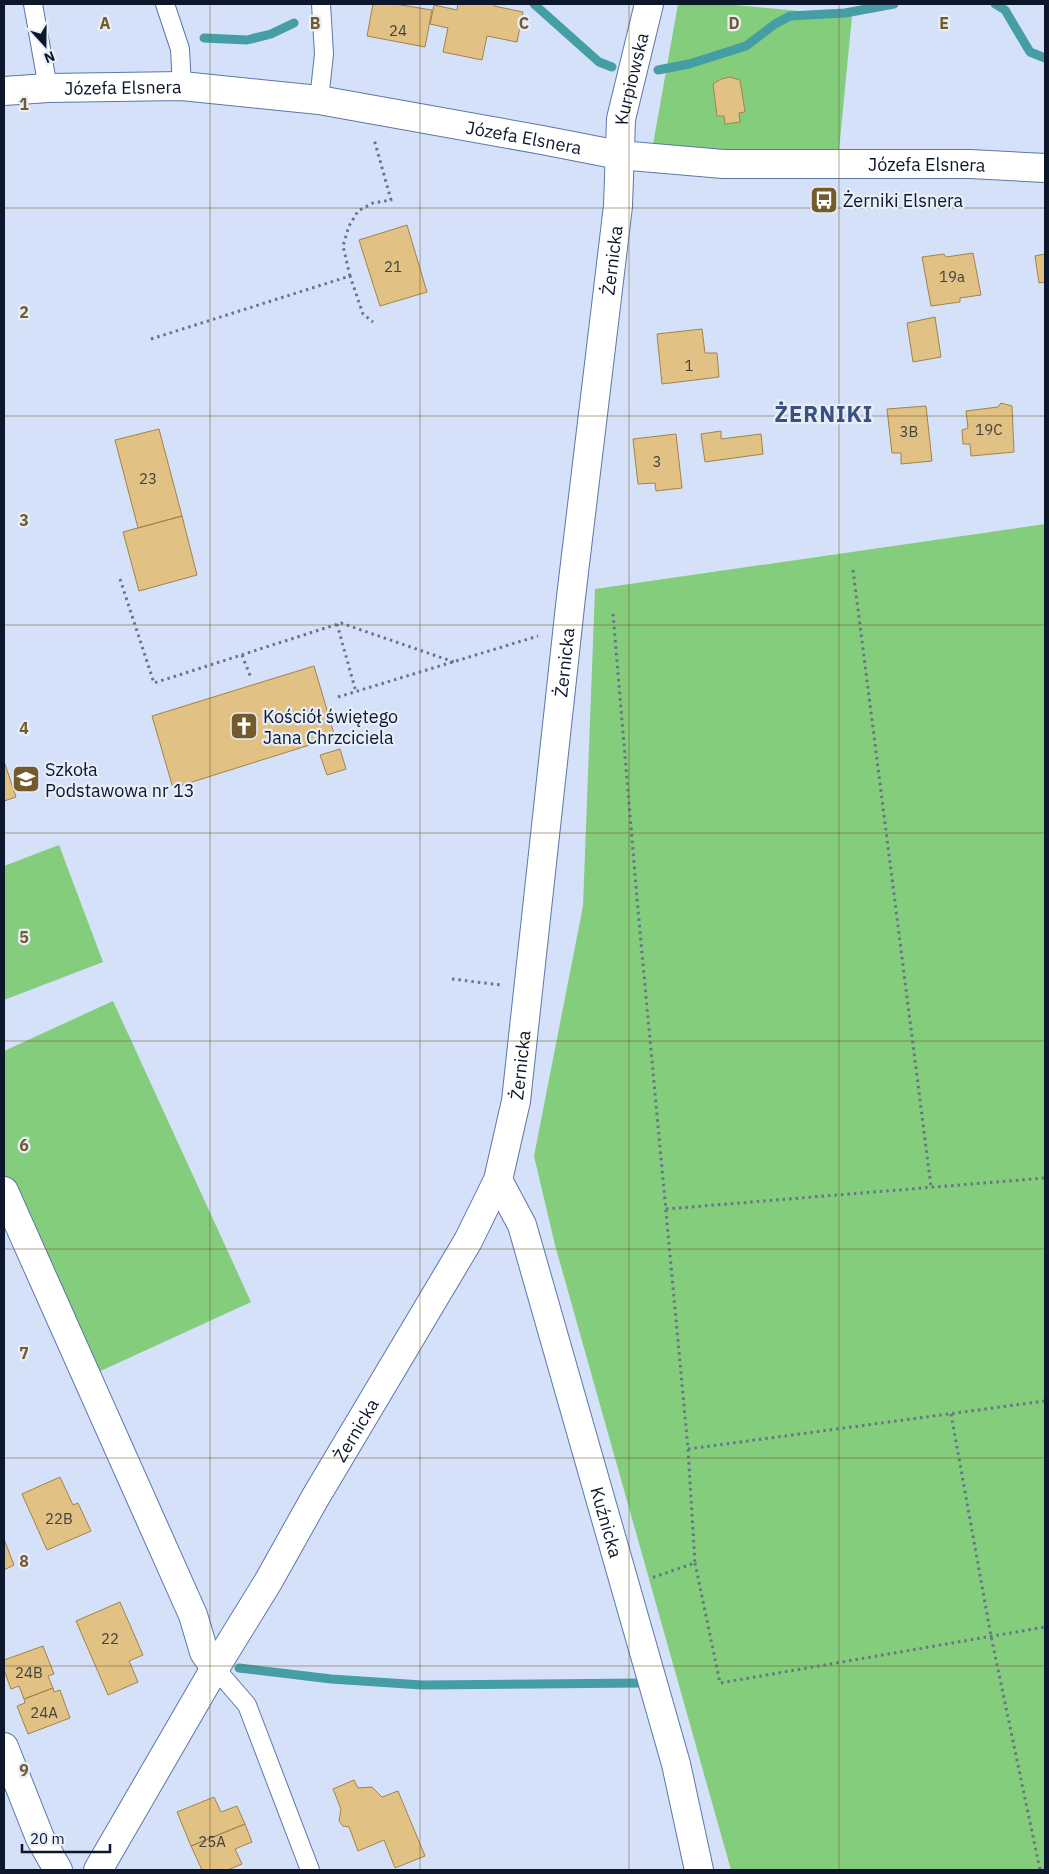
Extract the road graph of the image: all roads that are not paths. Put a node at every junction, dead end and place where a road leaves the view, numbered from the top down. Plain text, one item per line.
1 (32, 4) edge
2 (165, 4) edge
3 (321, 4) edge
4 (649, 4) edge
5 (182, 86) junction
6 (48, 88) junction
7 (4, 92) edge
8 (319, 100) junction
9 (620, 155) junction
10 (1045, 168) edge
11 (498, 1180) junction
12 (4, 1192) edge
13 (215, 1668) junction
14 (4, 1747) edge
15 (58, 1870) edge
16 (98, 1870) edge
17 (310, 1870) edge
18 (699, 1870) edge

1 - 6 lane
2 - 5 lane
3 - 8 lane
4 - 9 street, Kurpiowska
5 - 6 street, Józefa Elsnera
5 - 8 street, Józefa Elsnera
6 - 7 street, Józefa Elsnera
8 - 9 street, Józefa Elsnera
9 - 10 street, Józefa Elsnera
9 - 11 street, Żernicka
11 - 13 street, Żernicka
11 - 18 street, Kuźnicka
12 - 13 street
13 - 16 street, Żernicka
13 - 17 lane
14 - 15 street

